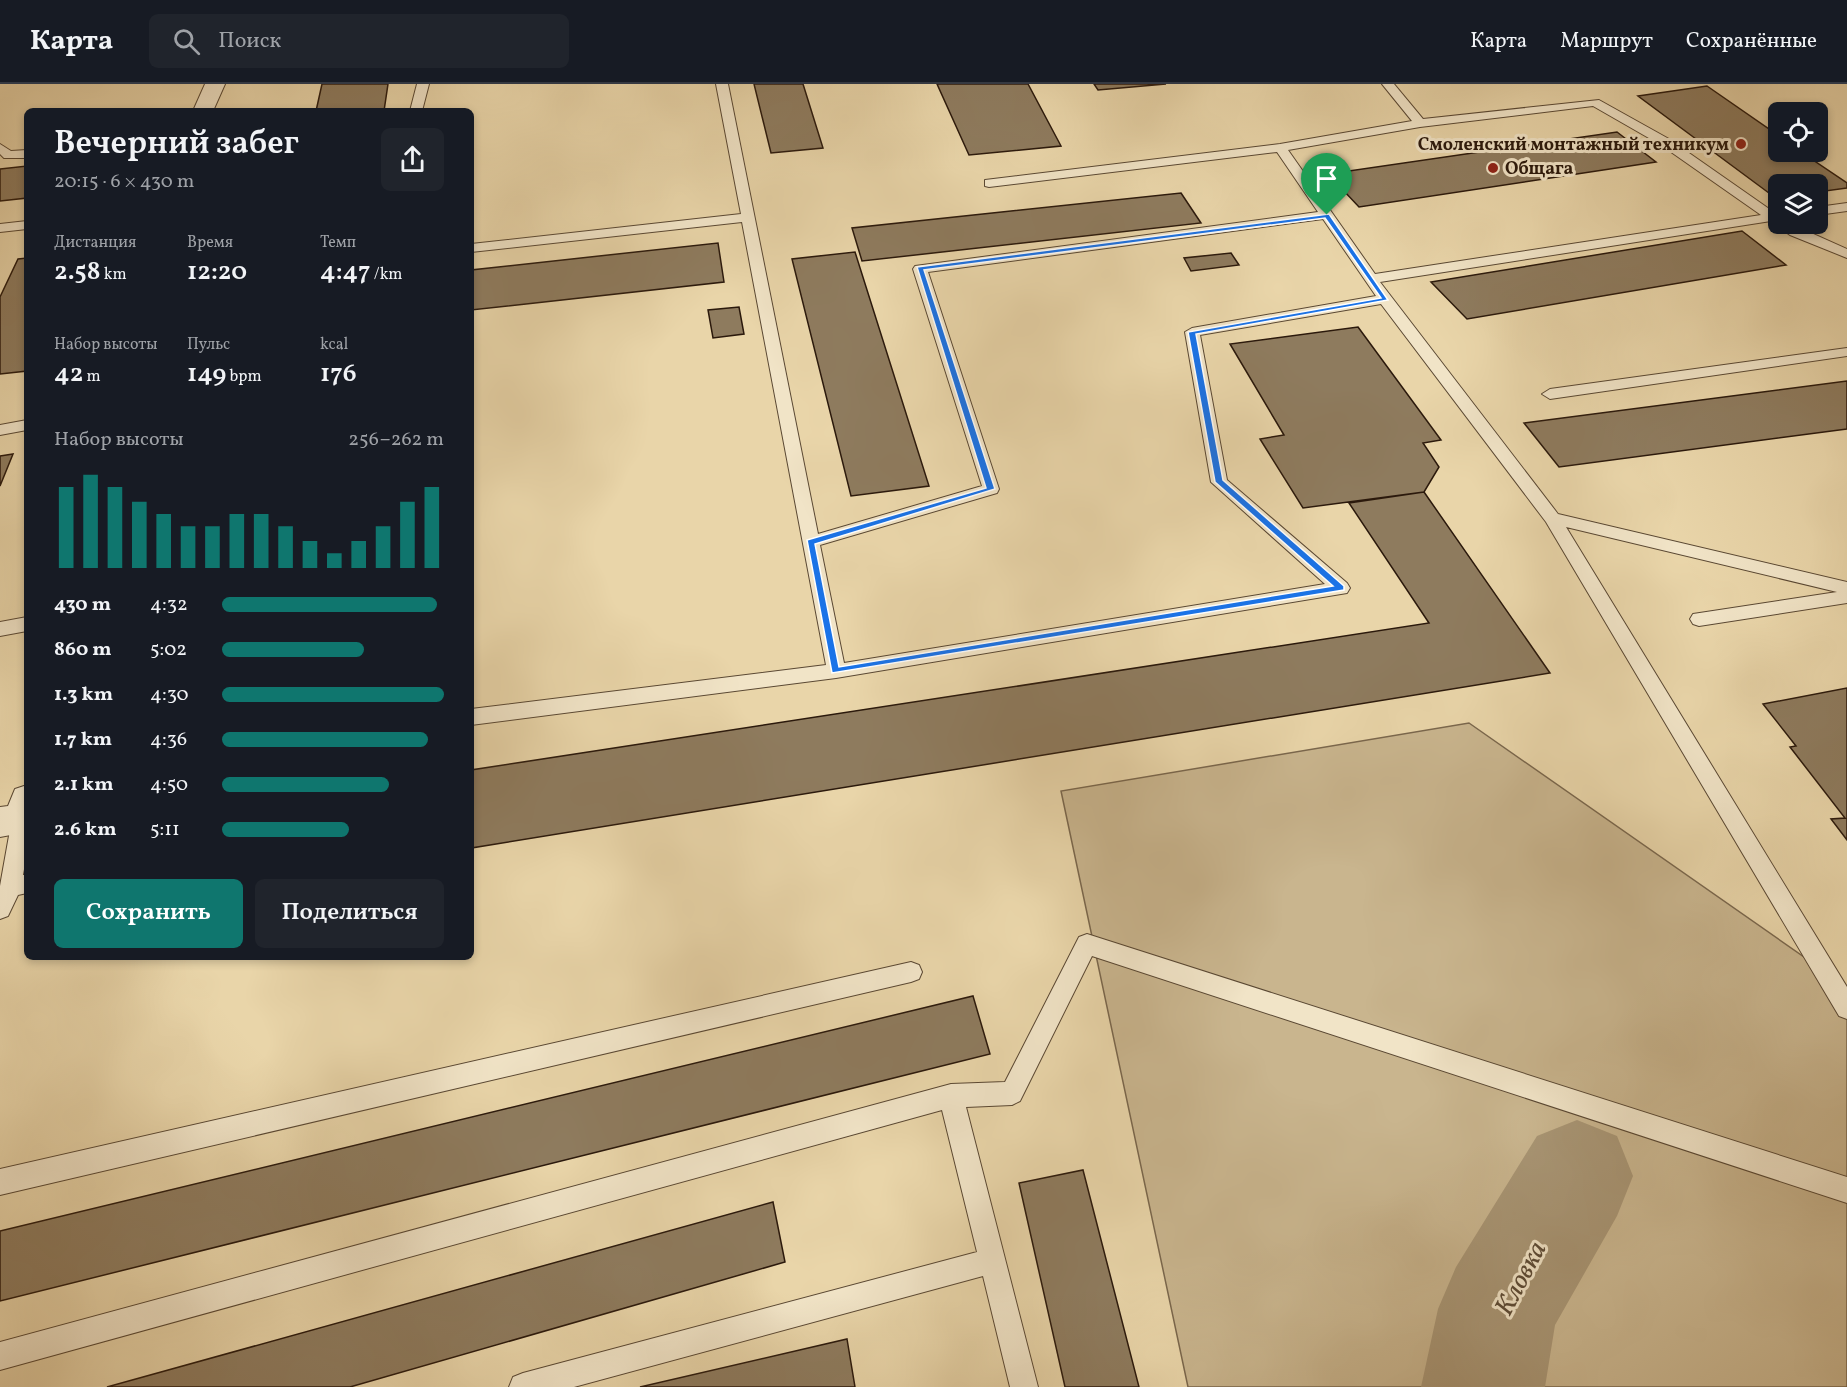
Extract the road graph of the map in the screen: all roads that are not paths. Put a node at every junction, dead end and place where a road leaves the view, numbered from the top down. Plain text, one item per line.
1 (215, 84) edge
2 (423, 84) edge
3 (722, 84) edge
4 (1388, 84) edge
5 (204, 108) edge
6 (417, 108) edge
7 (1420, 123) junction
8 (0, 148) edge
9 (1280, 148) junction
10 (24, 154) edge
11 (989, 183) dead end
12 (1847, 207) edge
13 (1828, 210) edge
14 (1768, 212) edge
15 (1327, 215) junction
16 (747, 217) junction
17 (1768, 221) edge
18 (24, 225) edge
19 (0, 228) edge
20 (1800, 234) edge
21 (474, 248) edge
22 (1847, 254) edge
23 (1371, 279) junction
24 (1385, 299) junction
25 (1847, 352) edge
26 (1550, 394) dead end
27 (24, 426) edge
28 (0, 430) edge
29 (1552, 518) junction
30 (810, 542) junction
31 (1847, 588) edge
32 (1847, 597) edge
33 (1699, 619) dead end
34 (24, 625) edge
35 (0, 629) edge
36 (836, 671) junction
37 (474, 717) edge
38 (16, 813) edge
39 (19, 885) edge
40 (0, 909) edge
41 (911, 972) dead end
42 (1847, 1008) edge
43 (951, 1096) junction
44 (0, 1182) edge
45 (1847, 1190) edge
46 (992, 1261) junction
47 (0, 1356) edge
48 (523, 1387) edge
49 (1024, 1387) edge

1 - 5 street
2 - 6 lane
3 - 16 lane
4 - 7 lane
7 - 9 lane
7 - 14 lane
8 - 10 lane
9 - 11 lane
9 - 15 lane
12 - 13 lane
15 - 23 lane
15 - 30 lane
16 - 21 lane
16 - 30 lane
17 - 23 lane
18 - 19 lane
20 - 22 lane
23 - 24 lane
24 - 29 lane
24 - 36 lane
25 - 26 lane
27 - 28 lane
29 - 31 lane
29 - 42 lane
30 - 36 lane
32 - 33 lane
34 - 35 lane
36 - 37 lane
38 - 39 lane
39 - 40 lane
41 - 44 lane
43 - 45 lane
43 - 46 lane
43 - 47 lane
46 - 48 lane
46 - 49 lane

